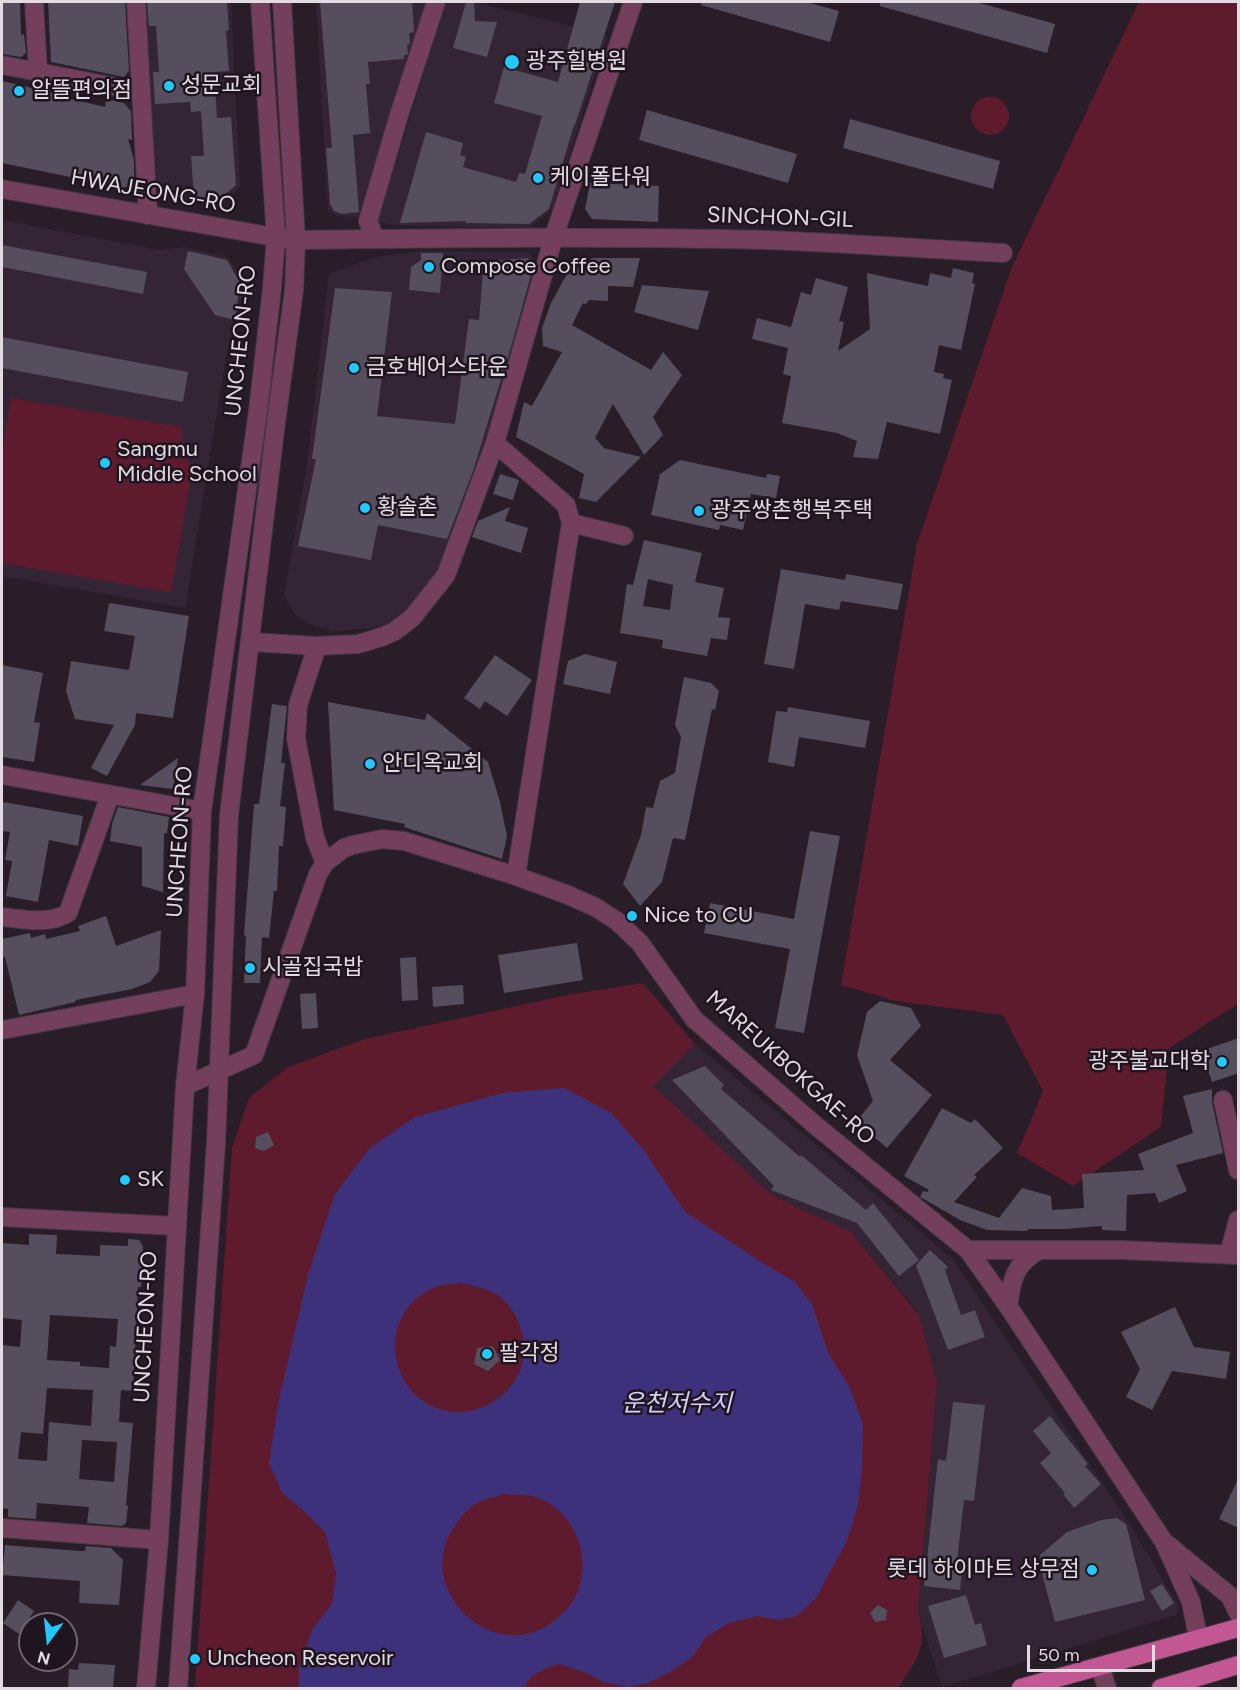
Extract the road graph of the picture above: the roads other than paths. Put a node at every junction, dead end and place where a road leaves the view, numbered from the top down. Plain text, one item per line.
1 (34, 2) edge
2 (136, 2) edge
3 (260, 2) edge
4 (282, 2) edge
5 (436, 2) edge
6 (633, 2) edge
7 (2, 65) edge
8 (38, 72) junction
9 (141, 92) junction
10 (2, 189) edge
11 (148, 215) junction
12 (554, 237) junction
13 (276, 238) junction
14 (375, 239) junction
15 (296, 240) junction
16 (1003, 253) dead end
17 (495, 443) junction
18 (571, 523) junction
19 (624, 536) dead end
20 (251, 642) junction
21 (317, 646) junction
22 (2, 775) edge
23 (110, 795) junction
24 (202, 811) junction
25 (326, 863) junction
26 (516, 876) junction
27 (2, 917) edge
28 (195, 994) junction
29 (2, 1030) edge
30 (218, 1071) junction
31 (185, 1086) junction
32 (1222, 1100) dead end
33 (1239, 1170) edge
34 (2, 1216) edge
35 (1239, 1220) edge
36 (176, 1226) junction
37 (968, 1250) junction
38 (1039, 1250) junction
39 (1234, 1254) edge
40 (1008, 1306) junction
41 (2, 1528) edge
42 (159, 1540) junction
43 (1164, 1542) junction
44 (1239, 1613) edge
45 (1239, 1628) edge
46 (1198, 1637) junction
47 (1239, 1665) edge
48 (1100, 1666) junction
49 (146, 1689) edge
50 (178, 1689) edge
51 (1021, 1689) edge
52 (1107, 1689) edge
53 (1161, 1689) edge

1 - 8 street
2 - 9 street
3 - 13 street, UNCHEON-RO
4 - 15 street, UNCHEON-RO
5 - 14 street
6 - 12 street
7 - 8 street
8 - 9 street
9 - 11 street
10 - 11 street, HWAJEONG-RO
11 - 13 street, HWAJEONG-RO
12 - 14 street, SINCHON-GIL
12 - 16 street, SINCHON-GIL
12 - 17 street
13 - 15 street, HWAJEONG-RO
13 - 24 street, UNCHEON-RO
14 - 15 street, HWAJEONG-RO
15 - 20 street, UNCHEON-RO
17 - 18 street
17 - 21 street
18 - 19 street
18 - 26 street
20 - 21 street
20 - 30 street, UNCHEON-RO
21 - 25 street
22 - 23 street
23 - 24 street
23 - 27 street
24 - 28 street, UNCHEON-RO
25 - 26 street, MAREUKBOKGAE-RO
25 - 30 street, MAREUKBOKGAE-RO
26 - 37 street, MAREUKBOKGAE-RO
28 - 29 street
28 - 31 street, UNCHEON-RO
30 - 31 street, MAREUKBOKGAE-RO
30 - 50 street, UNCHEON-RO
31 - 36 street, UNCHEON-RO
32 - 33 street
34 - 36 street
35 - 39 street
36 - 42 street, UNCHEON-RO
37 - 38 street
37 - 40 street, MAREUKBOKGAE-RO
38 - 39 street
38 - 40 street
40 - 43 street, MAREUKBOKGAE-RO
41 - 42 street
42 - 49 street, UNCHEON-RO
43 - 44 street, MAREUKBOKGAE-RO
43 - 46 street, MAREUKBOKGAE-RO
45 - 46 main road
46 - 48 main road
47 - 53 main road
48 - 51 main road
48 - 52 street

